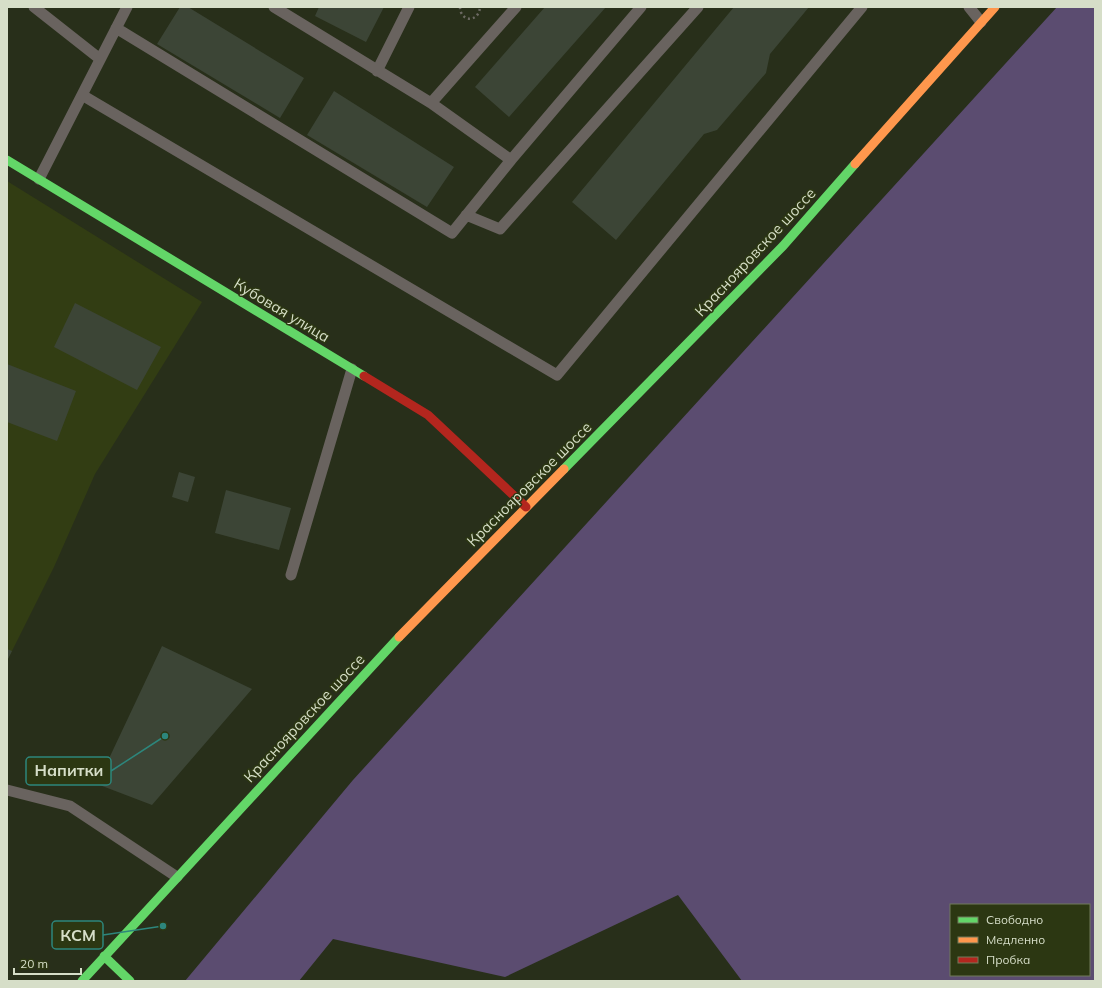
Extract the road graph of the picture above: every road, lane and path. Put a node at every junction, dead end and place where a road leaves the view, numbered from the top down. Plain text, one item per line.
1 (34, 7) edge
2 (127, 7) edge
3 (409, 7) edge
4 (460, 7) edge
5 (480, 7) edge
6 (516, 7) edge
7 (641, 7) edge
8 (698, 7) edge
9 (862, 7) edge
10 (969, 7) edge
11 (995, 7) edge
12 (280, 9) edge
13 (981, 22) junction
14 (116, 28) junction
15 (100, 59) junction
16 (377, 71) junction
17 (82, 95) junction
18 (431, 103) junction
19 (7, 160) edge
20 (511, 160) junction
21 (39, 179) junction
22 (466, 215) junction
23 (352, 369) junction
24 (526, 507) junction
25 (290, 575) dead end
26 (7, 790) edge
27 (177, 877) junction
28 (104, 956) junction
29 (82, 981) edge
30 (130, 981) edge

1 - 15 lane
2 - 14 lane
3 - 16 lane
4 - 5 path
6 - 18 lane
7 - 20 lane
8 - 22 lane
9 - 17 lane
10 - 13 lane
11 - 13 street, Краснояровское шоссе
12 - 16 lane
13 - 24 street, Краснояровское шоссе
14 - 15 lane
14 - 22 lane
15 - 17 lane
16 - 18 lane
17 - 21 lane
18 - 20 lane
19 - 21 street, Кубовая улица
20 - 22 lane
21 - 23 street, Кубовая улица
23 - 24 street, Кубовая улица
23 - 25 lane
24 - 27 street, Краснояровское шоссе
26 - 27 lane
27 - 28 street, Краснояровское шоссе
28 - 29 street, Краснояровское шоссе
28 - 30 street

